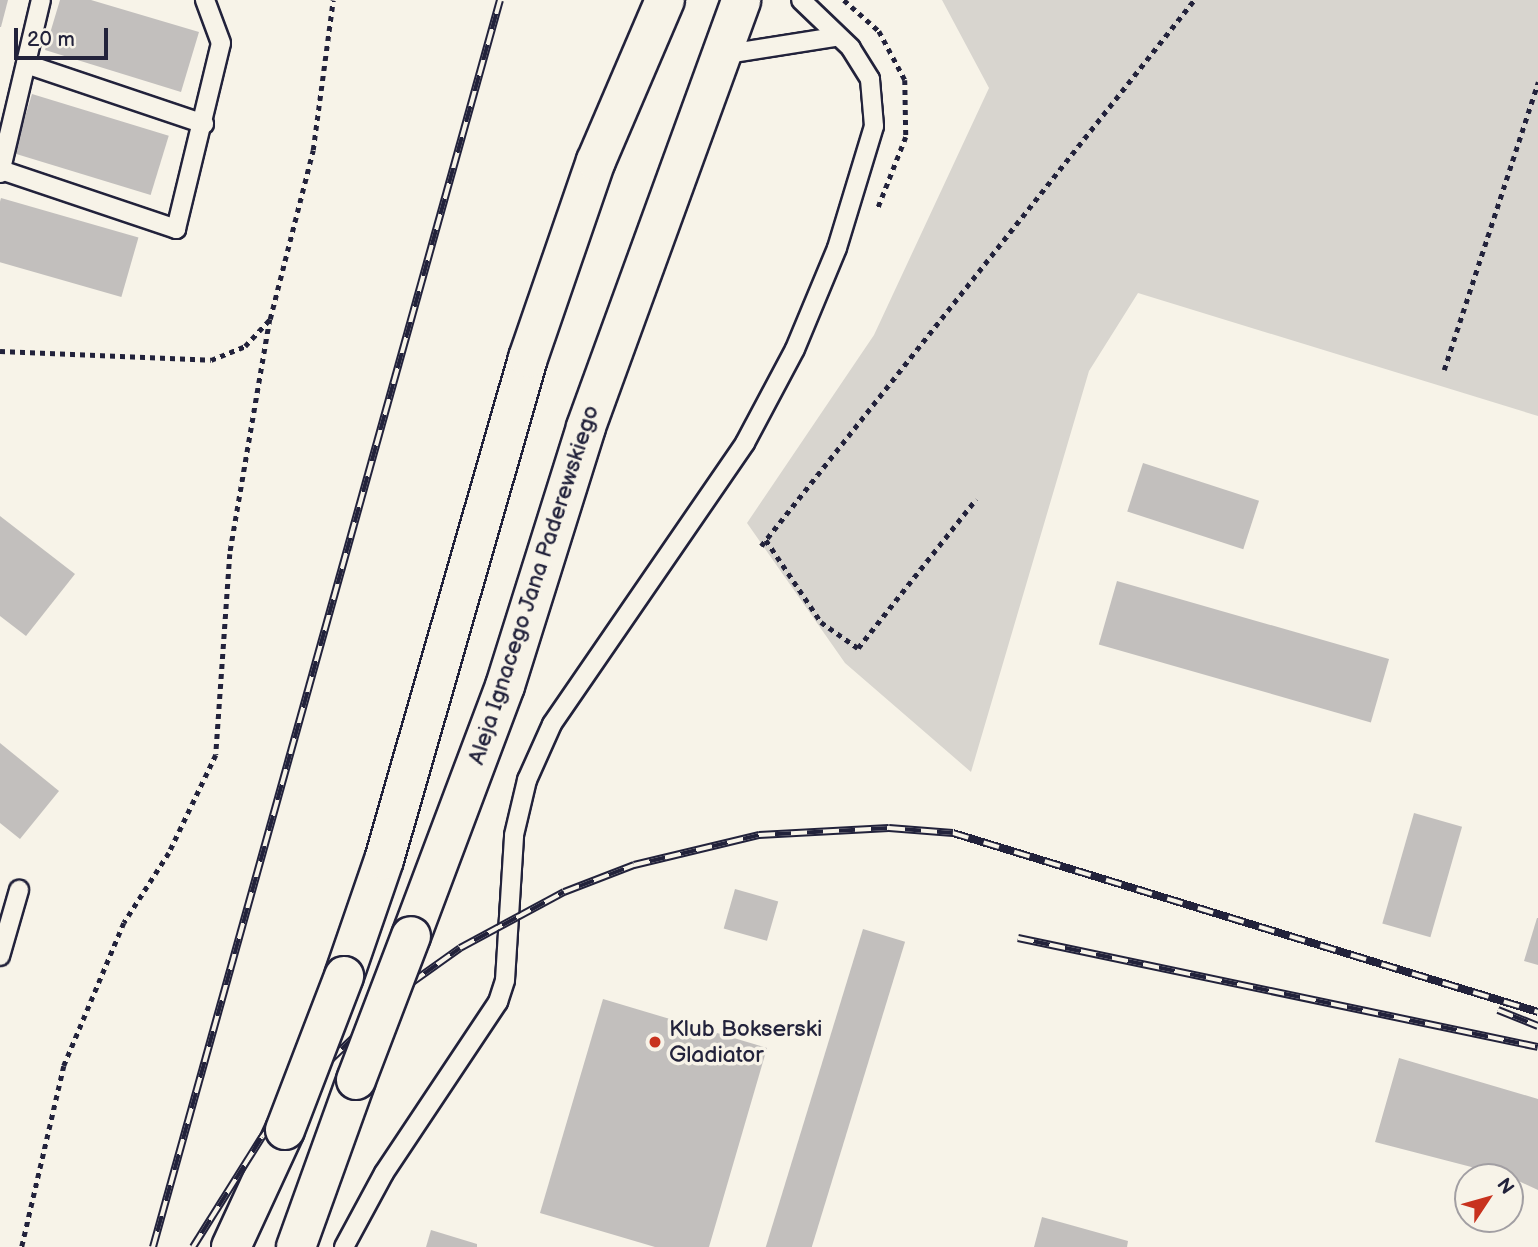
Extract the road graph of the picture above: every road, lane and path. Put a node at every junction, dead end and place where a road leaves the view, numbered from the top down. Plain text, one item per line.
1 (41, 0) edge
2 (205, 0) edge
3 (333, 0) edge
4 (665, 0) edge
5 (741, 0) edge
6 (801, 0) edge
7 (1194, 0) edge
8 (835, 37) junction
9 (721, 55) junction
10 (26, 64) junction
11 (1538, 82) edge
12 (204, 124) junction
13 (1, 172) edge
14 (270, 319) junction
15 (0, 351) edge
16 (1444, 370) dead end
17 (976, 499) dead end
18 (766, 540) junction
19 (761, 546) dead end
20 (19, 890) dead end
21 (0, 956) edge
22 (285, 1130) junction
23 (22, 1247) edge
24 (231, 1247) edge
25 (253, 1247) edge
26 (296, 1247) edge
27 (344, 1247) edge

1 - 10 lane
2 - 12 lane
3 - 14 path
4 - 22 main road, bridge
5 - 9 main road, Aleja Ignacego Jana Paderewskiego
6 - 8 lane
7 - 18 path
8 - 9 lane
8 - 27 lane
9 - 26 main road, Aleja Ignacego Jana Paderewskiego, bridge
10 - 12 lane
10 - 13 lane
11 - 16 path
12 - 13 lane
14 - 15 path
14 - 23 path
17 - 18 path
18 - 19 path
20 - 21 lane
22 - 24 main road
22 - 25 main road

